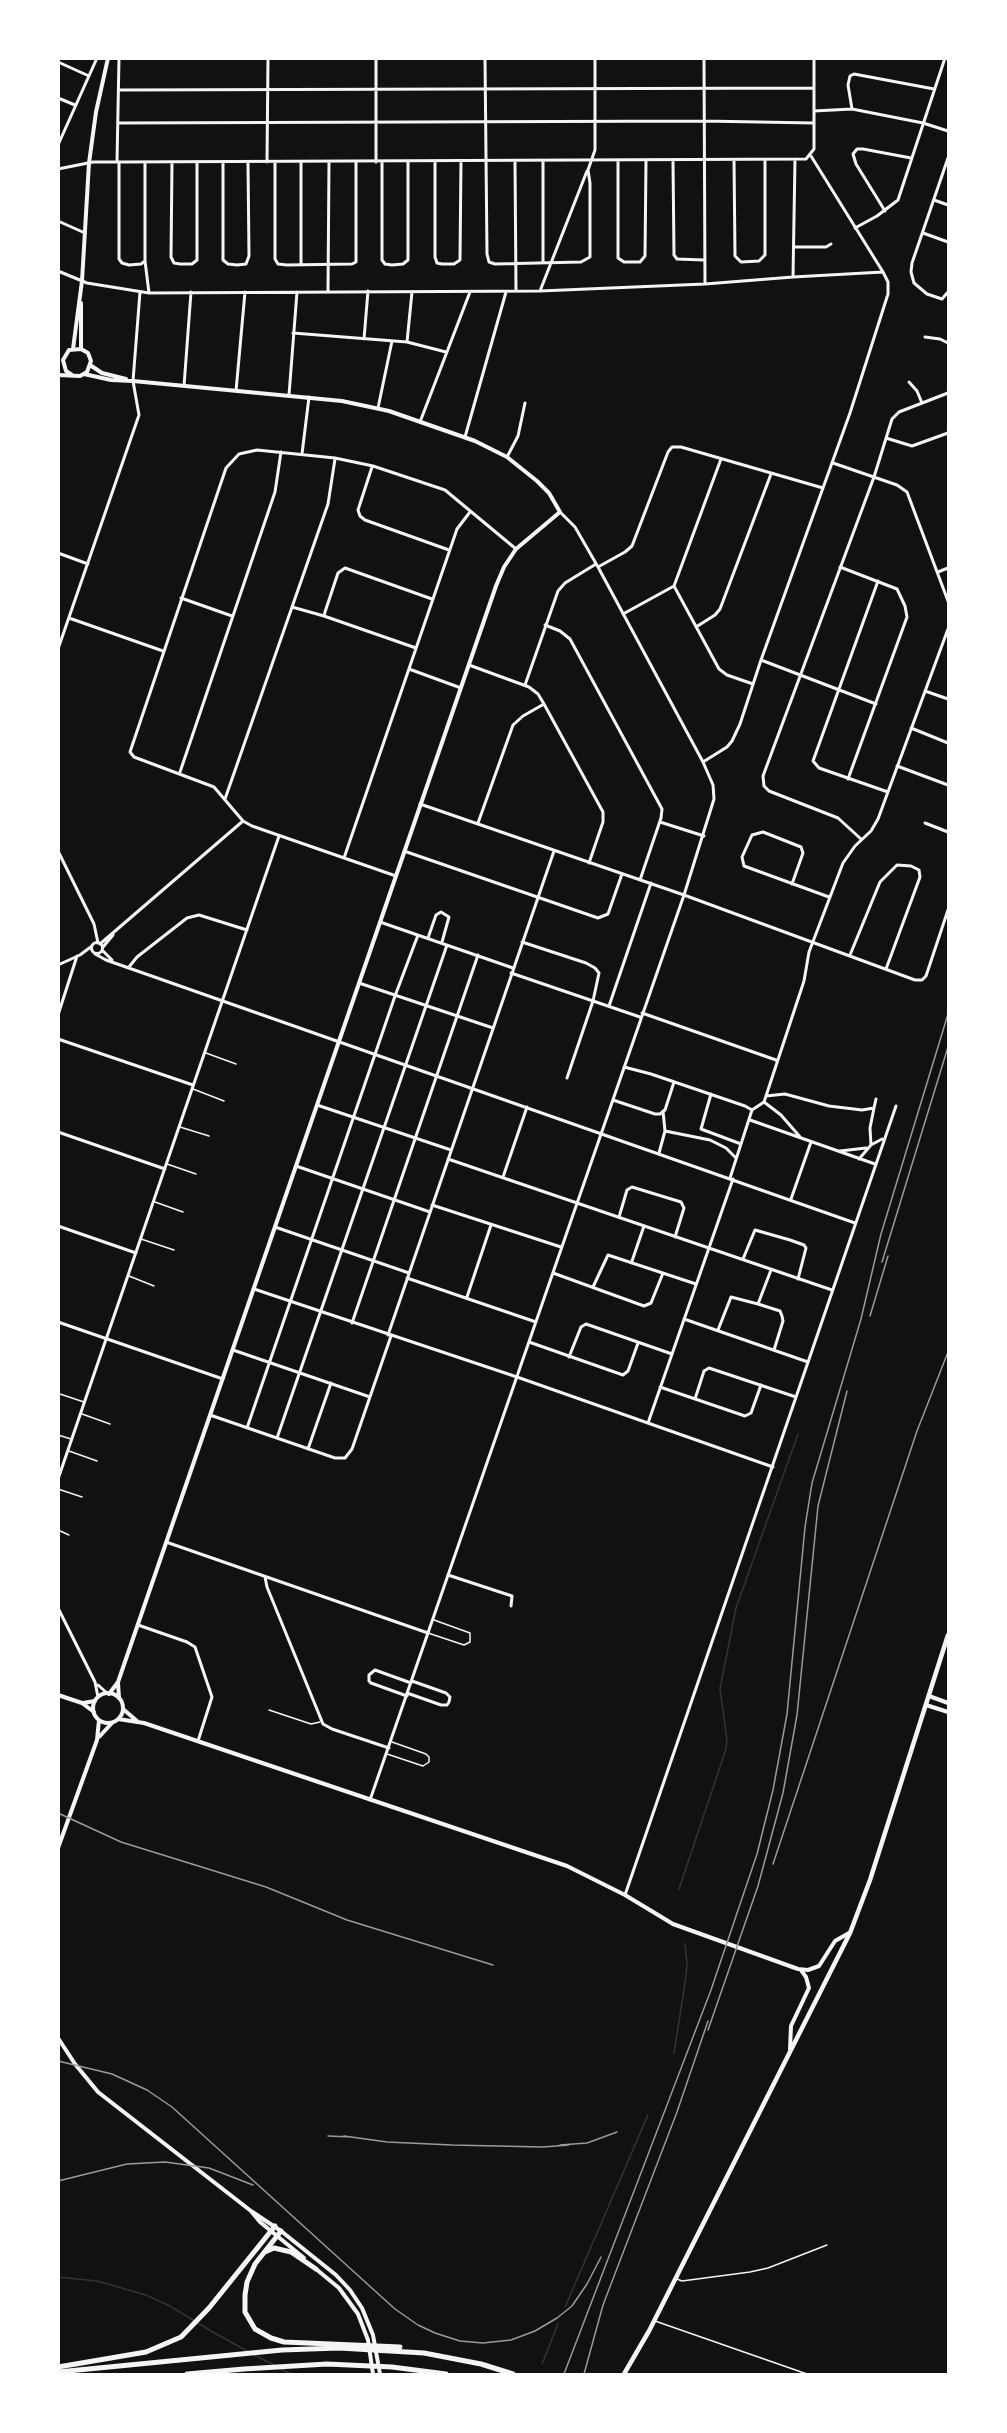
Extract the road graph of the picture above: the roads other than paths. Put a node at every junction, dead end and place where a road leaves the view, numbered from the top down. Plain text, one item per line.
1 (97, 58) edge
2 (108, 58) edge
3 (119, 58) edge
4 (267, 58) edge
5 (376, 58) edge
6 (485, 58) edge
7 (595, 58) edge
8 (704, 58) edge
9 (814, 58) edge
10 (945, 58) edge
11 (58, 62) edge
12 (89, 76) junction
13 (595, 88) junction
14 (704, 88) junction
15 (814, 88) junction
16 (485, 89) junction
17 (934, 89) junction
18 (119, 90) junction
19 (267, 90) junction
20 (376, 90) junction
21 (58, 98) edge
22 (75, 105) junction
23 (852, 110) junction
24 (814, 111) junction
25 (703, 121) junction
26 (119, 123) junction
27 (267, 123) junction
28 (376, 123) junction
29 (486, 123) junction
30 (595, 123) junction
31 (814, 123) junction
32 (923, 123) junction
33 (948, 130) edge
34 (60, 136) edge
35 (58, 145) edge
36 (811, 156) junction
37 (911, 158) junction
38 (948, 158) edge
39 (765, 159) junction
40 (795, 159) junction
41 (704, 160) junction
42 (734, 160) junction
43 (461, 161) junction
44 (487, 161) junction
45 (515, 161) junction
46 (543, 161) junction
47 (592, 161) junction
48 (618, 161) junction
49 (646, 161) junction
50 (673, 161) junction
51 (118, 162) junction
52 (172, 162) junction
53 (267, 162) junction
54 (275, 162) junction
55 (301, 162) junction
56 (329, 162) junction
57 (357, 162) junction
58 (376, 162) junction
59 (382, 162) junction
60 (408, 162) junction
61 (435, 162) junction
62 (89, 163) junction
63 (145, 163) junction
64 (197, 163) junction
65 (223, 163) junction
66 (248, 163) junction
67 (58, 168) edge
68 (947, 168) edge
69 (588, 170) junction
70 (934, 200) junction
71 (948, 205) edge
72 (885, 211) junction
73 (58, 220) edge
74 (855, 228) junction
75 (85, 233) junction
76 (922, 233) junction
77 (948, 242) edge
78 (831, 244) dead end
79 (794, 247) junction
80 (704, 260) junction
81 (145, 261) junction
82 (515, 263) junction
83 (543, 263) junction
84 (550, 263) junction
85 (301, 264) junction
86 (329, 264) junction
87 (58, 271) edge
88 (883, 272) junction
89 (793, 276) junction
90 (82, 281) junction
91 (705, 284) junction
92 (328, 291) junction
93 (368, 291) junction
94 (540, 291) junction
95 (140, 292) junction
96 (191, 292) junction
97 (245, 292) junction
98 (297, 292) junction
99 (412, 292) junction
100 (470, 292) junction
101 (506, 292) junction
102 (516, 292) junction
103 (948, 292) edge
104 (80, 293) junction
105 (149, 293) junction
106 (293, 333) junction
107 (925, 337) dead end
108 (364, 339) junction
109 (392, 341) junction
110 (407, 342) junction
111 (948, 343) edge
112 (73, 348) junction
113 (81, 349) junction
114 (446, 351) junction
115 (63, 360) junction
116 (58, 364) edge
117 (90, 365) junction
118 (84, 374) junction
119 (58, 375) edge
120 (72, 375) junction
121 (133, 381) junction
122 (909, 382) dead end
123 (184, 386) junction
124 (236, 391) junction
125 (948, 393) edge
126 (288, 395) junction
127 (309, 398) junction
128 (525, 403) dead end
129 (922, 403) junction
130 (378, 408) junction
131 (420, 422) junction
132 (948, 433) edge
133 (465, 437) junction
134 (886, 438) junction
135 (281, 452) junction
136 (302, 454) junction
137 (507, 457) junction
138 (335, 458) junction
139 (721, 459) junction
140 (833, 462) junction
141 (373, 466) junction
142 (771, 474) junction
143 (874, 477) junction
144 (823, 489) junction
145 (471, 511) junction
146 (560, 512) junction
147 (516, 549) junction
148 (449, 550) junction
149 (58, 554) edge
150 (88, 564) junction
151 (597, 565) junction
152 (840, 567) junction
153 (948, 568) edge
154 (938, 572) junction
155 (878, 581) junction
156 (674, 586) junction
157 (181, 598) junction
158 (432, 599) junction
159 (948, 601) edge
160 (292, 607) junction
161 (623, 614) junction
162 (232, 616) junction
163 (324, 616) junction
164 (69, 618) junction
165 (545, 625) junction
166 (696, 627) junction
167 (948, 629) edge
168 (416, 648) junction
169 (58, 649) edge
170 (163, 651) junction
171 (761, 660) junction
172 (469, 665) junction
173 (409, 669) junction
174 (801, 675) junction
175 (753, 684) junction
176 (525, 685) junction
177 (461, 688) junction
178 (838, 689) junction
179 (925, 691) junction
180 (948, 699) edge
181 (544, 704) junction
182 (876, 704) junction
183 (911, 728) junction
184 (948, 743) edge
185 (703, 762) junction
186 (897, 766) junction
187 (180, 772) junction
188 (848, 779) junction
189 (948, 785) edge
190 (888, 792) junction
191 (225, 799) junction
192 (420, 804) junction
193 (243, 821) junction
194 (660, 822) junction
195 (925, 823) dead end
196 (477, 824) junction
197 (948, 832) edge
198 (279, 836) junction
199 (704, 836) junction
200 (861, 839) junction
201 (58, 851) edge
202 (404, 851) junction
203 (554, 851) junction
204 (344, 858) junction
205 (589, 863) junction
206 (622, 874) junction
207 (396, 876) junction
208 (640, 880) junction
209 (651, 883) junction
210 (792, 884) junction
211 (684, 895) junction
212 (538, 897) junction
213 (829, 897) junction
214 (948, 910) edge
215 (380, 922) junction
216 (248, 930) junction
217 (418, 935) junction
218 (428, 938) junction
219 (522, 942) junction
220 (813, 942) junction
221 (441, 943) junction
222 (447, 945) junction
223 (92, 946) junction
224 (101, 946) junction
225 (95, 954) junction
226 (850, 955) junction
227 (79, 956) junction
228 (478, 956) junction
229 (116, 963) junction
230 (58, 965) edge
231 (129, 967) junction
232 (513, 968) junction
233 (886, 969) junction
234 (511, 973) junction
235 (359, 983) junction
236 (395, 996) junction
237 (224, 1000) junction
238 (593, 1001) junction
239 (426, 1006) junction
240 (609, 1006) junction
241 (58, 1015) edge
242 (641, 1015) junction
243 (457, 1016) junction
244 (493, 1028) junction
245 (58, 1039) edge
246 (339, 1040) junction
247 (205, 1052) junction
248 (375, 1053) junction
249 (776, 1060) junction
250 (236, 1064) dead end
251 (406, 1064) junction
252 (624, 1067) junction
253 (437, 1075) junction
254 (567, 1078) dead end
255 (674, 1082) junction
256 (193, 1087) junction
257 (472, 1088) junction
258 (711, 1094) junction
259 (766, 1096) junction
260 (876, 1099) dead end
261 (613, 1100) junction
262 (224, 1101) dead end
263 (764, 1102) junction
264 (317, 1105) junction
265 (896, 1106) dead end
266 (527, 1107) junction
267 (874, 1108) junction
268 (752, 1110) junction
269 (663, 1112) junction
270 (353, 1118) junction
271 (750, 1120) junction
272 (179, 1126) junction
273 (384, 1128) junction
274 (665, 1131) junction
275 (58, 1132) edge
276 (600, 1133) junction
277 (209, 1136) dead end
278 (414, 1138) junction
279 (801, 1139) junction
280 (884, 1139) junction
281 (734, 1142) junction
282 (811, 1142) junction
283 (741, 1144) junction
284 (869, 1146) junction
285 (726, 1148) junction
286 (451, 1150) junction
287 (839, 1152) junction
288 (659, 1154) junction
289 (736, 1158) junction
290 (448, 1159) junction
291 (860, 1159) junction
292 (166, 1164) junction
293 (874, 1164) junction
294 (296, 1166) junction
295 (165, 1169) junction
296 (196, 1174) dead end
297 (503, 1177) junction
298 (333, 1178) junction
299 (731, 1179) junction
300 (363, 1189) junction
301 (791, 1199) junction
302 (395, 1200) junction
303 (154, 1201) junction
304 (577, 1202) junction
305 (432, 1205) junction
306 (183, 1212) dead end
307 (430, 1212) junction
308 (619, 1217) junction
309 (855, 1223) junction
310 (490, 1225) junction
311 (58, 1226) edge
312 (644, 1226) junction
313 (275, 1227) junction
314 (675, 1237) junction
315 (141, 1239) junction
316 (311, 1239) junction
317 (561, 1247) junction
318 (708, 1249) junction
319 (174, 1250) dead end
320 (342, 1250) junction
321 (136, 1253) junction
322 (743, 1259) junction
323 (373, 1261) junction
324 (632, 1261) junction
325 (771, 1270) junction
326 (553, 1273) junction
327 (663, 1273) junction
328 (408, 1275) junction
329 (128, 1276) junction
330 (798, 1279) junction
331 (696, 1284) junction
332 (154, 1286) dead end
333 (593, 1287) junction
334 (254, 1289) junction
335 (832, 1290) junction
336 (467, 1297) junction
337 (291, 1301) junction
338 (758, 1304) junction
339 (321, 1312) junction
340 (684, 1319) junction
341 (58, 1322) edge
342 (536, 1322) junction
343 (352, 1323) junction
344 (718, 1330) junction
345 (390, 1335) junction
346 (107, 1339) junction
347 (529, 1342) junction
348 (638, 1343) junction
349 (233, 1350) junction
350 (774, 1350) junction
351 (672, 1354) junction
352 (569, 1357) junction
353 (270, 1362) junction
354 (808, 1362) junction
355 (299, 1372) junction
356 (517, 1377) junction
357 (223, 1379) junction
358 (331, 1383) junction
359 (761, 1385) junction
360 (660, 1387) junction
361 (60, 1394) dead end
362 (370, 1397) junction
363 (796, 1397) junction
364 (694, 1399) junction
365 (85, 1402) junction
366 (81, 1414) junction
367 (210, 1415) junction
368 (648, 1423) junction
369 (110, 1424) dead end
370 (247, 1428) junction
371 (58, 1435) edge
372 (277, 1438) junction
373 (72, 1439) junction
374 (308, 1449) junction
375 (68, 1451) junction
376 (97, 1461) dead end
377 (773, 1467) junction
378 (59, 1478) edge
379 (58, 1489) edge
380 (82, 1497) dead end
381 (58, 1530) edge
382 (69, 1535) dead end
383 (166, 1542) junction
384 (448, 1575) junction
385 (265, 1577) junction
386 (511, 1606) dead end
387 (58, 1608) edge
388 (433, 1620) junction
389 (138, 1625) junction
390 (428, 1633) junction
391 (948, 1635) edge
392 (118, 1682) junction
393 (411, 1682) junction
394 (96, 1684) junction
395 (109, 1694) junction
396 (58, 1695) edge
397 (407, 1695) junction
398 (929, 1696) junction
399 (119, 1698) junction
400 (97, 1699) junction
401 (82, 1703) junction
402 (948, 1703) edge
403 (926, 1705) junction
404 (123, 1709) junction
405 (269, 1710) dead end
406 (94, 1712) junction
407 (948, 1712) edge
408 (99, 1720) junction
409 (116, 1721) junction
410 (137, 1721) junction
411 (321, 1721) junction
412 (97, 1740) junction
413 (198, 1741) junction
414 (391, 1742) junction
415 (389, 1748) junction
416 (387, 1754) junction
417 (370, 1800) junction
418 (58, 1848) edge
419 (625, 1895) junction
420 (850, 1933) junction
421 (798, 1969) junction
422 (58, 2038) edge
423 (790, 2052) junction
424 (273, 2228) junction
425 (279, 2233) junction
426 (827, 2246) dead end
427 (262, 2254) junction
428 (316, 2269) junction
429 (676, 2278) junction
430 (654, 2321) junction
431 (481, 2364) junction
432 (58, 2369) edge
433 (187, 2374) edge
434 (373, 2374) edge
435 (380, 2374) edge
436 (446, 2374) edge
437 (513, 2374) edge
438 (624, 2374) edge
439 (807, 2374) edge

1 - 12 street
2 - 62 street
3 - 18 street
4 - 19 street
5 - 20 street
6 - 16 street
7 - 13 street
8 - 14 street
9 - 15 street
10 - 17 street
11 - 12 street
12 - 22 street
13 - 14 street
13 - 16 street
13 - 30 street
14 - 15 street
14 - 25 street
15 - 24 street
16 - 20 street
16 - 29 street
17 - 23 street
17 - 32 street
18 - 19 street
18 - 26 street
19 - 20 street
19 - 27 street
20 - 28 street
21 - 22 street
22 - 34 street
23 - 24 street
23 - 32 street
24 - 31 street
25 - 30 street
25 - 31 street
25 - 41 street
26 - 27 street
26 - 51 street
27 - 28 street
27 - 53 street
28 - 29 street
28 - 58 street
29 - 30 street
29 - 44 street
30 - 47 street
31 - 36 street
32 - 33 street
32 - 37 street
34 - 35 street
36 - 40 street
36 - 74 street
37 - 72 street
37 - 72 street
38 - 68 street
39 - 40 street
39 - 42 street
39 - 42 street
40 - 79 street
41 - 42 street
41 - 50 street
41 - 80 street
43 - 44 street
43 - 61 street
43 - 61 street
44 - 45 street
44 - 82 street
45 - 46 street
45 - 82 street
46 - 47 street
46 - 83 street
47 - 48 street
47 - 69 street
48 - 49 street
48 - 49 street
49 - 50 street
50 - 80 street
51 - 62 street
51 - 63 street
51 - 81 street
52 - 63 street
52 - 64 street
52 - 64 street
53 - 54 street
53 - 66 street
54 - 55 street
54 - 85 street
55 - 56 street
55 - 85 street
56 - 57 street
56 - 86 street
57 - 58 street
57 - 86 street
58 - 59 street
59 - 60 street
59 - 60 street
60 - 61 street
62 - 67 street
62 - 75 street
63 - 81 street
64 - 65 street
65 - 66 street
65 - 66 street
68 - 70 street
69 - 84 street
69 - 84 street
70 - 71 street
70 - 76 street
72 - 74 street
73 - 75 street
74 - 88 street
75 - 90 street
76 - 77 street
76 - 103 street
78 - 79 street
79 - 89 street
80 - 91 street
81 - 105 street
82 - 83 street
82 - 102 street
83 - 84 street
84 - 94 street
85 - 86 street
86 - 92 street
87 - 90 street
88 - 89 street
88 - 140 street
89 - 91 street
90 - 95 street
90 - 104 street
91 - 94 street
92 - 93 street
92 - 98 street
93 - 99 street
93 - 108 street
94 - 102 street
95 - 105 street
95 - 121 street
96 - 97 street
96 - 105 street
96 - 123 street
97 - 98 street
97 - 124 street
98 - 106 street
99 - 100 street
99 - 110 street
100 - 101 street
100 - 114 street
101 - 102 street
101 - 133 street
104 - 112 street
104 - 113 street
106 - 108 street
106 - 126 street
107 - 111 street
108 - 109 street
109 - 110 street
109 - 130 street
110 - 114 street
112 - 113 street
112 - 115 street
113 - 117 street
114 - 131 street
115 - 116 street
115 - 120 street
117 - 118 street
117 - 121 street
118 - 120 street
118 - 121 street
119 - 120 street
121 - 123 street
121 - 150 street
122 - 129 street
123 - 124 street
124 - 126 street
125 - 129 street
126 - 127 street
127 - 130 street
127 - 136 street
128 - 137 street
129 - 134 street
130 - 131 street
131 - 133 street
132 - 134 street
133 - 137 street
134 - 143 street
135 - 136 street
135 - 157 street
135 - 162 street
136 - 138 street
137 - 146 street
138 - 141 street
138 - 160 street
139 - 142 street
139 - 151 street
139 - 156 street
140 - 143 street
140 - 144 street
141 - 145 street
141 - 148 street
142 - 144 street
142 - 166 street
143 - 152 street
143 - 154 street
144 - 171 street
145 - 147 street
145 - 148 street
146 - 147 street
146 - 151 street
147 - 172 street
148 - 158 street
149 - 150 street
150 - 164 street
151 - 161 street
151 - 165 street
152 - 155 street
152 - 174 street
153 - 154 street
154 - 159 street
155 - 178 street
155 - 182 street
156 - 161 street
156 - 166 street
157 - 162 street
157 - 170 street
158 - 163 street
158 - 168 street
160 - 163 street
160 - 191 street
161 - 185 street
162 - 187 street
163 - 168 street
164 - 169 street
164 - 170 street
165 - 176 street
165 - 194 street
166 - 175 street
167 - 179 street
168 - 173 street
170 - 187 street
171 - 174 street
171 - 175 street
172 - 176 street
172 - 177 street
173 - 177 street
173 - 204 street
174 - 178 street
174 - 200 street
175 - 185 street
176 - 181 street
177 - 192 street
178 - 182 street
178 - 188 street
179 - 180 street
179 - 183 street
181 - 196 street
181 - 205 street
182 - 188 street
183 - 184 street
183 - 186 street
185 - 199 street
186 - 189 street
186 - 190 street
187 - 191 street
188 - 190 street
190 - 200 street
191 - 193 street
192 - 196 street
192 - 202 street
193 - 198 street
193 - 224 street
194 - 199 street
194 - 208 street
195 - 197 street
196 - 203 street
198 - 204 street
198 - 216 street
199 - 211 street
200 - 213 street
201 - 224 street
202 - 207 street
202 - 212 street
203 - 205 street
203 - 212 street
204 - 207 street
205 - 206 street
206 - 208 street
206 - 212 street
207 - 215 street
208 - 209 street
209 - 211 street
209 - 240 street
210 - 210 street
210 - 213 street
211 - 220 street
211 - 242 street
212 - 219 street
213 - 220 street
214 - 233 street
215 - 217 street
215 - 235 street
216 - 231 street
216 - 237 street
217 - 218 street
217 - 236 street
218 - 221 street
218 - 221 street
219 - 232 street
219 - 238 street
220 - 226 street
220 - 249 street
221 - 222 street
222 - 228 street
222 - 239 street
223 - 224 street
223 - 225 street
223 - 227 street
224 - 225 street
224 - 229 street
225 - 227 street
225 - 229 street
226 - 233 street
226 - 233 street
227 - 230 street
227 - 241 street
228 - 232 street
228 - 243 street
229 - 231 street
231 - 237 street
232 - 234 street
234 - 238 street
234 - 244 street
235 - 236 street
235 - 246 street
236 - 239 street
236 - 248 street
237 - 246 street
237 - 247 street
238 - 240 street
238 - 254 street
239 - 243 street
239 - 251 street
240 - 242 street
242 - 249 street
242 - 252 street
243 - 244 street
243 - 253 street
244 - 257 street
245 - 256 street
246 - 248 street
246 - 264 street
247 - 250 lane
247 - 256 street
248 - 251 street
248 - 270 street
249 - 259 street
251 - 253 street
251 - 273 street
252 - 255 street
252 - 261 street
253 - 257 street
253 - 278 street
255 - 258 street
255 - 269 street
256 - 262 lane
256 - 272 street
257 - 266 street
257 - 286 street
258 - 268 street
258 - 281 street
259 - 263 street
259 - 267 street
260 - 267 street
261 - 269 street
261 - 276 street
263 - 268 street
263 - 279 street
264 - 270 street
264 - 294 street
265 - 280 street
266 - 276 street
266 - 297 street
267 - 284 street
268 - 271 street
269 - 274 street
270 - 273 street
270 - 298 street
271 - 279 street
271 - 283 street
272 - 277 lane
272 - 292 street
273 - 278 street
273 - 300 street
274 - 285 street
274 - 288 street
275 - 295 street
276 - 288 street
276 - 304 street
278 - 286 street
278 - 302 street
279 - 282 street
280 - 284 street
280 - 293 street
281 - 283 street
281 - 285 street
282 - 287 street
282 - 301 street
283 - 289 street
284 - 287 street
284 - 291 street
285 - 289 street
286 - 290 street
287 - 291 street
288 - 299 street
289 - 299 street
290 - 297 street
290 - 305 street
291 - 293 street
292 - 295 street
292 - 296 lane
293 - 309 street
294 - 298 street
294 - 313 street
295 - 303 street
297 - 304 street
298 - 300 street
298 - 316 street
299 - 301 street
299 - 318 street
300 - 302 street
300 - 320 street
301 - 309 street
302 - 307 street
302 - 323 street
303 - 306 lane
303 - 315 street
304 - 308 street
304 - 317 street
305 - 307 street
305 - 310 street
307 - 328 street
308 - 312 street
308 - 314 street
309 - 335 street
310 - 317 street
310 - 336 street
311 - 321 street
312 - 314 street
312 - 324 street
313 - 316 street
313 - 334 street
314 - 318 street
315 - 319 lane
315 - 321 street
316 - 320 street
316 - 337 street
317 - 326 street
318 - 322 street
318 - 331 street
320 - 323 street
320 - 339 street
321 - 329 street
322 - 325 street
322 - 330 street
323 - 328 street
323 - 343 street
324 - 327 street
324 - 333 street
325 - 330 street
325 - 338 street
326 - 333 street
326 - 342 street
327 - 331 street
327 - 333 street
328 - 336 street
328 - 345 street
329 - 332 lane
329 - 346 street
330 - 335 street
331 - 340 street
334 - 337 street
334 - 349 street
335 - 354 street
336 - 342 street
337 - 339 street
337 - 353 street
338 - 344 street
338 - 350 street
339 - 343 street
339 - 355 street
340 - 344 street
340 - 351 street
341 - 346 street
342 - 347 street
343 - 345 street
344 - 350 street
345 - 356 street
345 - 362 street
346 - 357 street
346 - 365 street
347 - 352 street
347 - 356 street
348 - 351 street
348 - 352 street
348 - 352 street
349 - 353 street
349 - 357 street
350 - 354 street
351 - 360 street
353 - 355 street
353 - 370 street
354 - 363 street
355 - 358 street
355 - 372 street
356 - 368 street
356 - 384 street
357 - 367 street
358 - 362 street
358 - 374 street
359 - 363 street
359 - 364 street
359 - 364 street
360 - 364 street
360 - 368 street
361 - 365 lane
362 - 374 street
363 - 377 street
365 - 366 street
366 - 369 lane
366 - 373 street
367 - 370 street
367 - 383 street
368 - 377 street
370 - 372 street
371 - 373 lane
372 - 374 street
373 - 375 street
375 - 376 lane
375 - 378 street
377 - 419 street
379 - 380 lane
381 - 382 lane
383 - 385 street
383 - 389 street
384 - 386 street
384 - 388 street
385 - 390 street
385 - 411 street
387 - 394 street
388 - 390 street
388 - 390 lane
389 - 392 street
389 - 413 street
390 - 393 street
391 - 398 main road
392 - 395 street
392 - 399 street
393 - 397 street
393 - 397 street
393 - 397 street
394 - 395 street
394 - 400 street
395 - 399 street
395 - 400 street
396 - 401 street
397 - 414 street
398 - 402 street
398 - 403 main road
399 - 404 street
400 - 401 street
400 - 406 street
401 - 406 street
403 - 407 street
403 - 420 main road
404 - 409 street
404 - 410 street
405 - 411 lane
406 - 408 street
408 - 409 street
408 - 412 street
409 - 410 street
409 - 412 street
410 - 413 street
411 - 415 street
412 - 418 street
413 - 417 street
414 - 415 street
414 - 416 lane
415 - 416 street
416 - 417 street
417 - 419 street
419 - 421 street
420 - 421 street
420 - 423 main road
421 - 423 street
422 - 424 street
423 - 429 main road
424 - 425 street
424 - 432 highway
425 - 427 highway
425 - 428 street
425 - 435 street
426 - 429 lane
427 - 428 highway
427 - 431 highway
428 - 434 street
429 - 430 main road
430 - 438 main road
430 - 439 lane
431 - 432 highway
431 - 437 highway
433 - 436 highway

